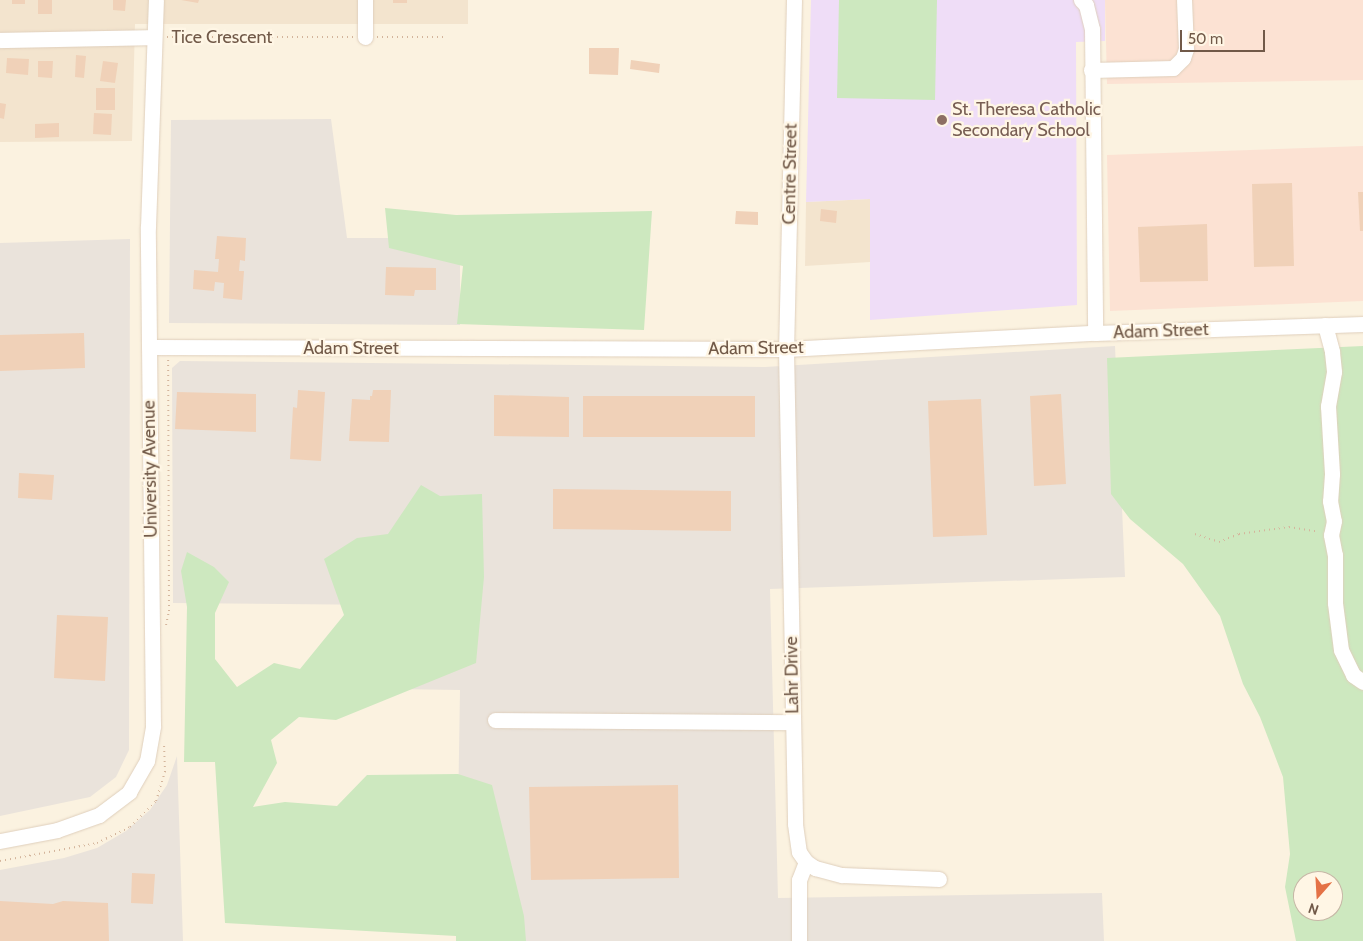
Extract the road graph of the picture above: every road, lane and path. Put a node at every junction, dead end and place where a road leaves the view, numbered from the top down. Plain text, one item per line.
1 (156, 0) edge
2 (365, 0) edge
3 (794, 0) edge
4 (1081, 0) edge
5 (1184, 0) edge
6 (153, 36) junction
7 (365, 37) junction
8 (445, 37) dead end
9 (0, 40) edge
10 (1091, 70) junction
11 (1363, 324) edge
12 (1325, 326) junction
13 (1095, 333) junction
14 (149, 347) junction
15 (786, 349) junction
16 (1196, 534) dead end
17 (1331, 535) junction
18 (1363, 682) edge
19 (495, 720) dead end
20 (793, 722) junction
21 (0, 841) edge
22 (806, 862) junction
23 (939, 879) dead end
24 (799, 941) edge

1 - 6 street, University Avenue
2 - 7 street
3 - 15 street, Centre Street
4 - 10 street
5 - 10 street
6 - 7 path, Tice Crescent
6 - 9 street, Tice Crescent
6 - 14 street, University Avenue
7 - 8 path, Tice Crescent
10 - 13 street
11 - 12 street, Adam Street
12 - 13 street, Adam Street
12 - 17 street
13 - 15 street, Adam Street
14 - 15 street, Adam Street
14 - 21 street, University Avenue
15 - 20 street, Lahr Drive
16 - 17 path
17 - 18 street
19 - 20 street
20 - 22 street, Lahr Drive
22 - 23 street
22 - 24 street

